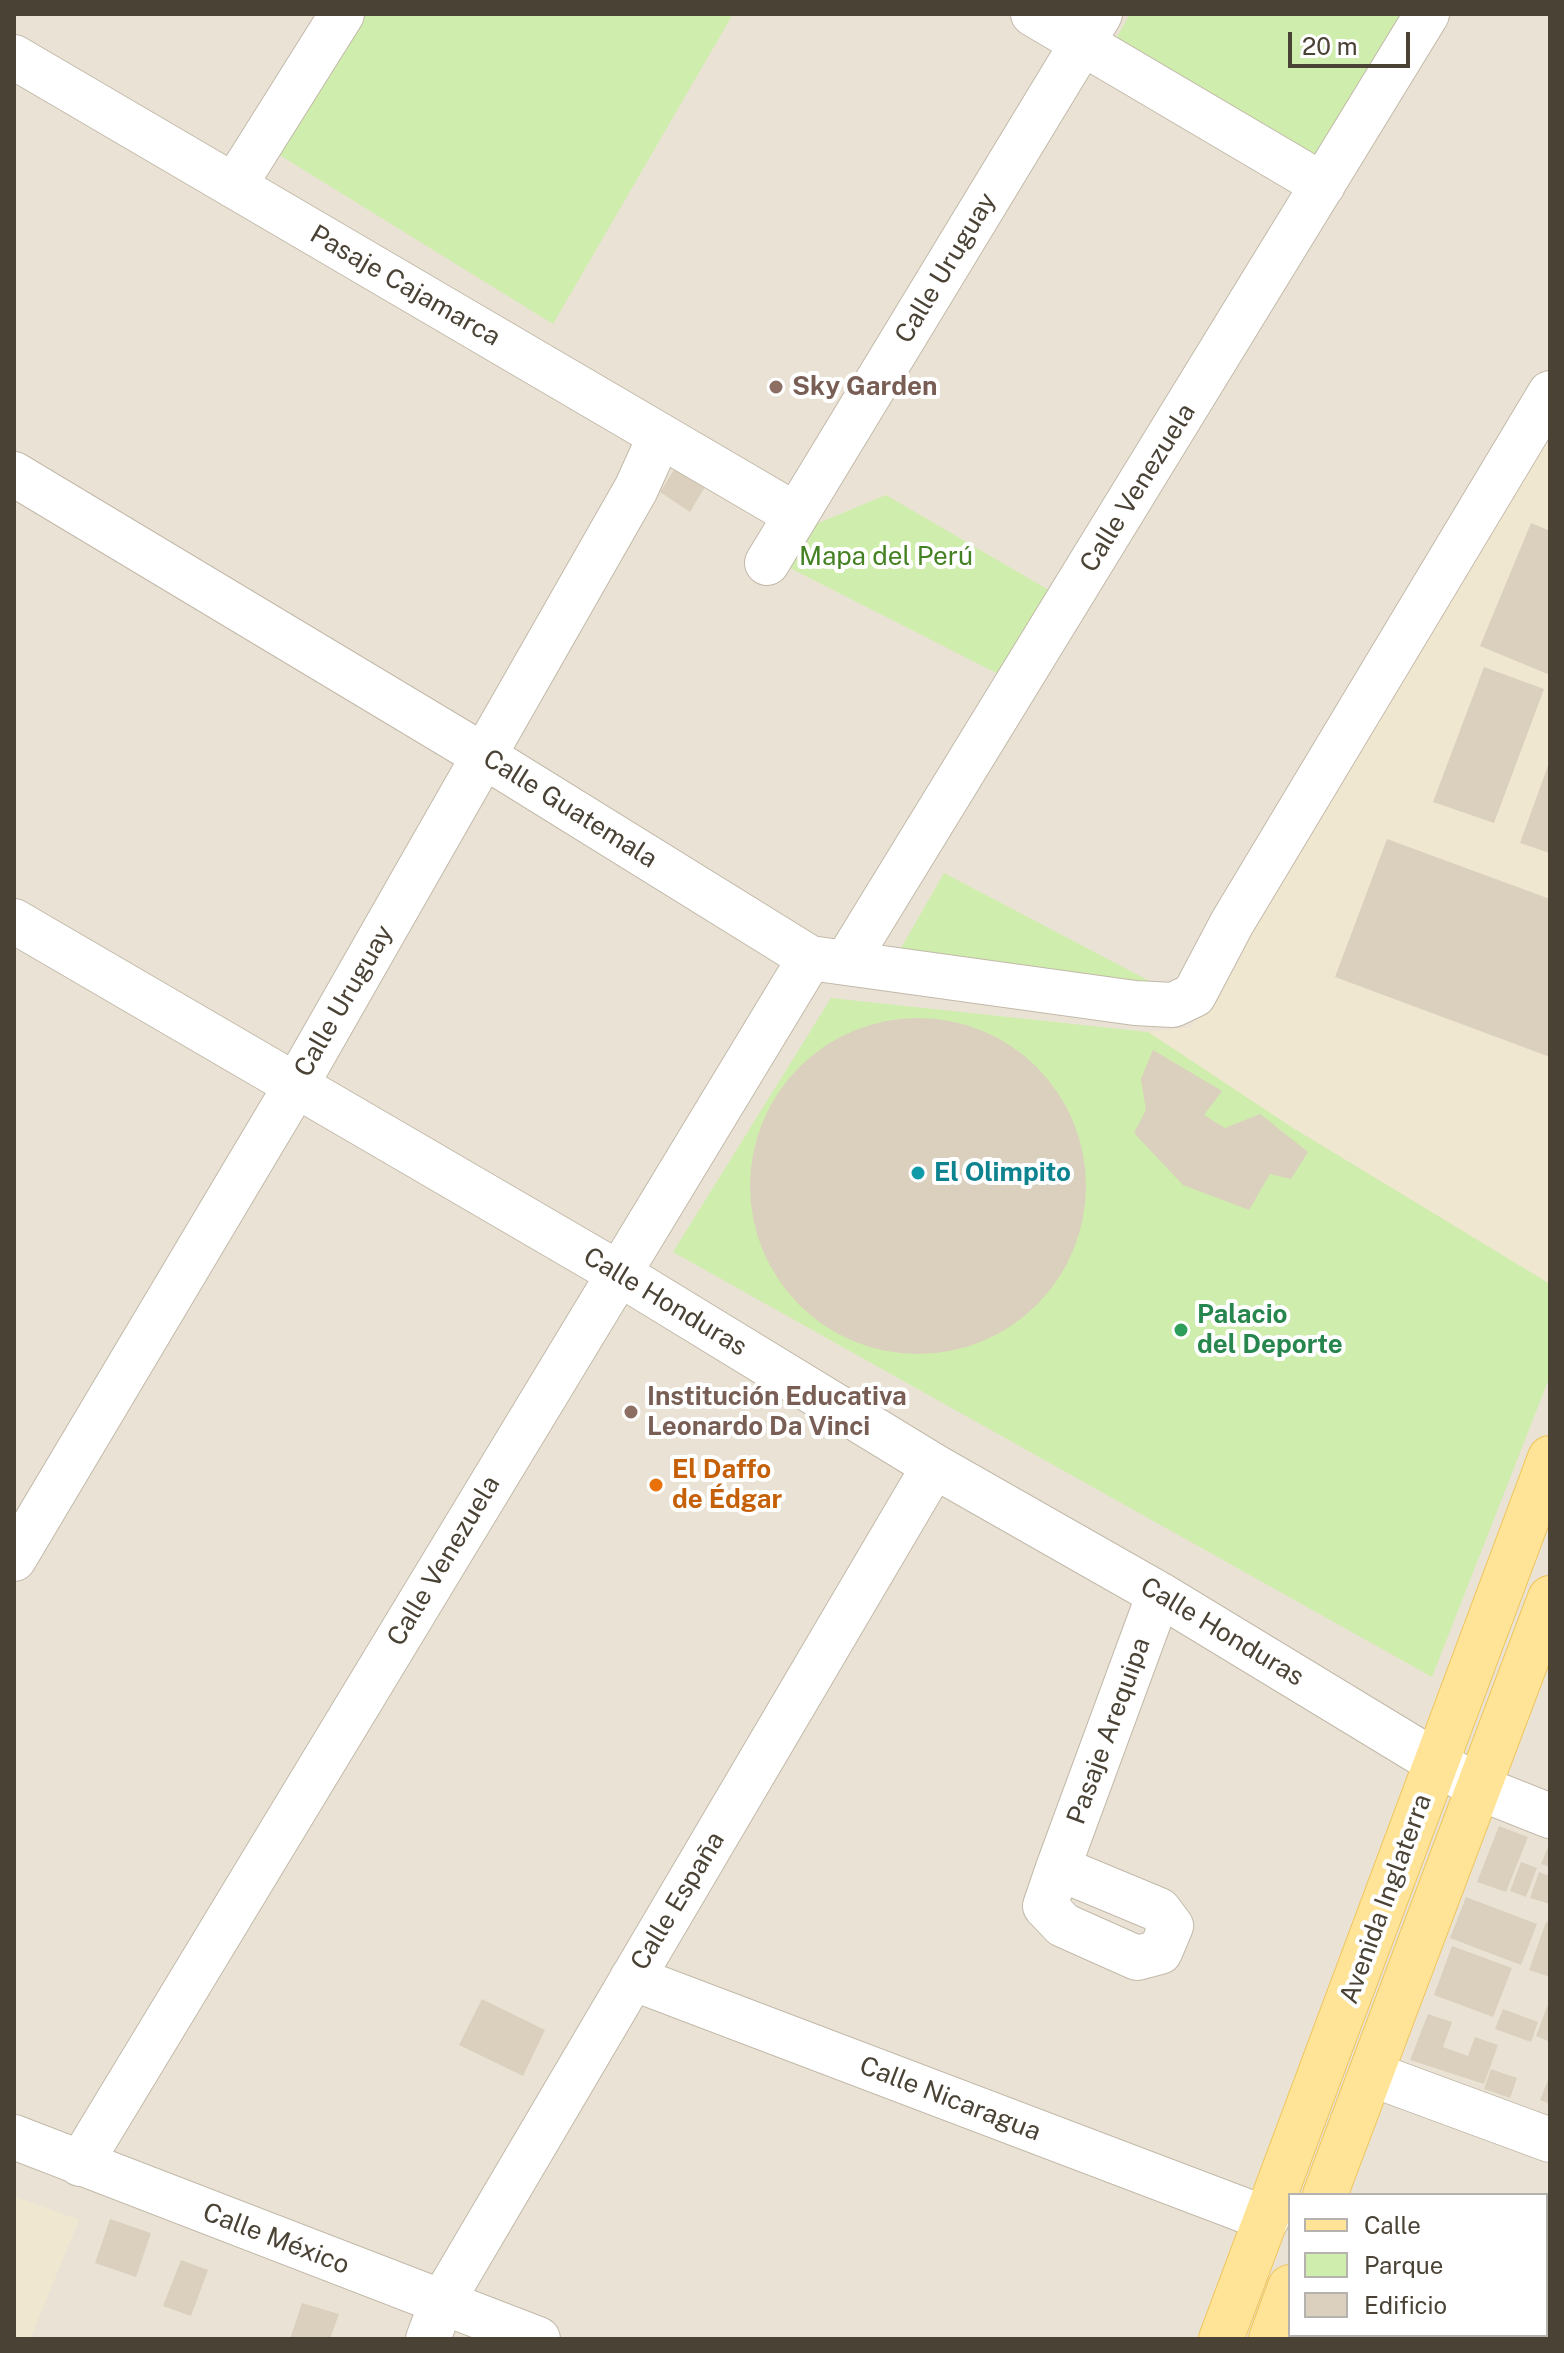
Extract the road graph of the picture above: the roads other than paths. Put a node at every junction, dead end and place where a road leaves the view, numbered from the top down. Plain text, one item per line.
1 (342, 14) edge
2 (1033, 14) edge
3 (1427, 14) edge
4 (1091, 29) edge
5 (14, 57) edge
6 (1323, 185) junction
7 (234, 186) junction
8 (1550, 393) edge
9 (660, 436) junction
10 (14, 474) edge
11 (796, 515) junction
12 (767, 563) dead end
13 (484, 756) junction
14 (14, 921) edge
15 (829, 960) junction
16 (295, 1087) junction
17 (618, 1273) junction
18 (1550, 1458) edge
19 (934, 1466) junction
20 (14, 1559) edge
21 (1159, 1594) junction
22 (1550, 1598) edge
23 (1437, 1762) junction
24 (1477, 1787) junction
25 (1550, 1816) edge
26 (1058, 1868) dead end
27 (632, 1978) junction
28 (1371, 2074) junction
29 (14, 2137) edge
30 (1550, 2140) edge
31 (80, 2164) junction
32 (1326, 2193) edge
33 (1267, 2219) junction
34 (1288, 2292) edge
35 (435, 2321) edge
36 (538, 2339) edge
37 (1221, 2339) edge
38 (1271, 2339) edge

1 - 7 street
2 - 4 street
3 - 6 street, Calle Venezuela
4 - 6 street
4 - 11 street, Calle Uruguay
5 - 7 street, Pasaje Cajamarca
6 - 15 street, Calle Venezuela
7 - 9 street, Pasaje Cajamarca
8 - 15 street, Calle Guatemala
9 - 11 street, Pasaje Cajamarca
9 - 13 street, Calle Uruguay
10 - 13 street, Calle Guatemala
11 - 12 street, Calle Uruguay
13 - 15 street, Calle Guatemala
13 - 16 street, Calle Uruguay
14 - 16 street, Calle Honduras
15 - 17 street, Calle Venezuela
16 - 17 street, Calle Honduras
16 - 20 street, Calle Uruguay
17 - 19 street, Calle Honduras
17 - 31 street, Calle Venezuela
18 - 23 main road, Avenida Inglaterra
19 - 21 street, Calle Honduras
19 - 27 street, Calle España
21 - 23 street, Calle Honduras
21 - 26 street, Pasaje Arequipa
22 - 24 main road, Avenida Inglaterra
23 - 24 street, Calle Honduras
23 - 33 main road, Avenida Inglaterra
24 - 25 street, Calle Honduras
24 - 28 main road, Avenida Inglaterra
27 - 33 street, Calle Nicaragua
27 - 35 street, Calle España
28 - 30 street
28 - 32 main road, Avenida Inglaterra
29 - 31 street, Calle México
31 - 35 street, Calle México
33 - 37 main road, Avenida Inglaterra
34 - 38 main road
35 - 36 street, Calle México

